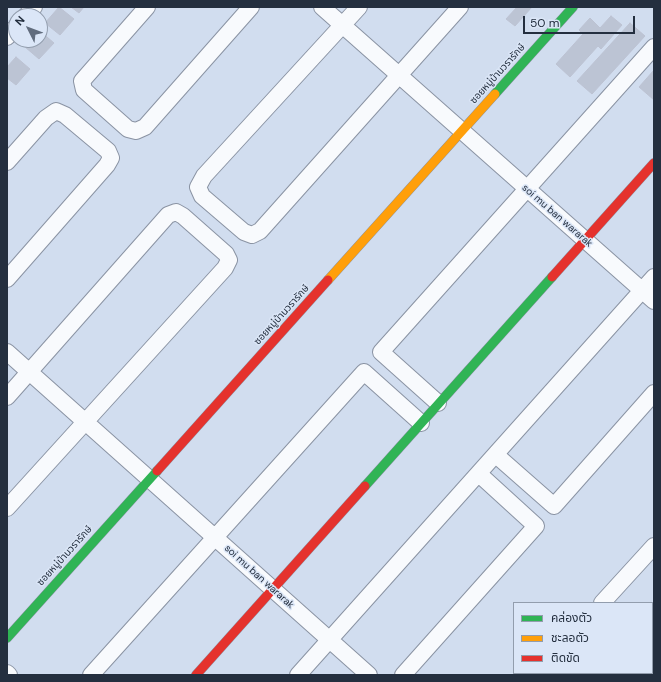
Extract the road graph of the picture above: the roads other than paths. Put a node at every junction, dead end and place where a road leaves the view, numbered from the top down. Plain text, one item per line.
1 (147, 7) edge
2 (251, 7) edge
3 (322, 7) edge
4 (359, 7) edge
5 (460, 7) edge
6 (573, 7) edge
7 (342, 25) junction
8 (654, 48) edge
9 (398, 75) junction
10 (461, 131) junction
11 (7, 162) edge
12 (654, 163) edge
13 (527, 189) junction
14 (584, 239) junction
15 (654, 277) edge
16 (7, 279) edge
17 (648, 296) edge
18 (7, 352) edge
19 (30, 372) junction
20 (654, 393) edge
21 (7, 397) edge
22 (438, 403) junction
23 (86, 422) junction
24 (421, 423) junction
25 (496, 455) junction
26 (479, 474) junction
27 (150, 479) junction
28 (7, 508) edge
29 (215, 538) junction
30 (654, 546) edge
31 (272, 589) junction
32 (603, 602) edge
33 (7, 638) edge
34 (330, 640) junction
35 (7, 673) edge
36 (9, 675) edge
37 (91, 675) edge
38 (196, 675) edge
39 (298, 675) edge
40 (369, 675) edge
41 (403, 675) edge

1 - 2 street
3 - 7 street, soi mu ban wararak
4 - 7 street
5 - 9 street
6 - 10 street, ซอยหมู่บ้านวรารักษ์
7 - 9 street, soi mu ban wararak
7 - 9 street
8 - 13 street
9 - 10 street, soi mu ban wararak
10 - 13 street, soi mu ban wararak
10 - 27 street, ซอยหมู่บ้านวรารักษ์
11 - 16 street
12 - 14 street
13 - 14 street, soi mu ban wararak
13 - 22 street
14 - 17 street, soi mu ban wararak
14 - 22 street
15 - 17 street
17 - 25 street
18 - 19 street, soi mu ban wararak
19 - 21 street
19 - 23 street, soi mu ban wararak
19 - 23 street
20 - 25 street
22 - 24 street
23 - 27 street, soi mu ban wararak
23 - 28 street
24 - 29 street
24 - 31 street
25 - 26 street
26 - 34 street
26 - 41 street
27 - 29 street, soi mu ban wararak
27 - 33 street, ซอยหมู่บ้านวรารักษ์
29 - 31 street, soi mu ban wararak
29 - 37 street
30 - 32 street
31 - 34 street, soi mu ban wararak
31 - 38 street
34 - 39 street
34 - 40 street, soi mu ban wararak
35 - 36 street

